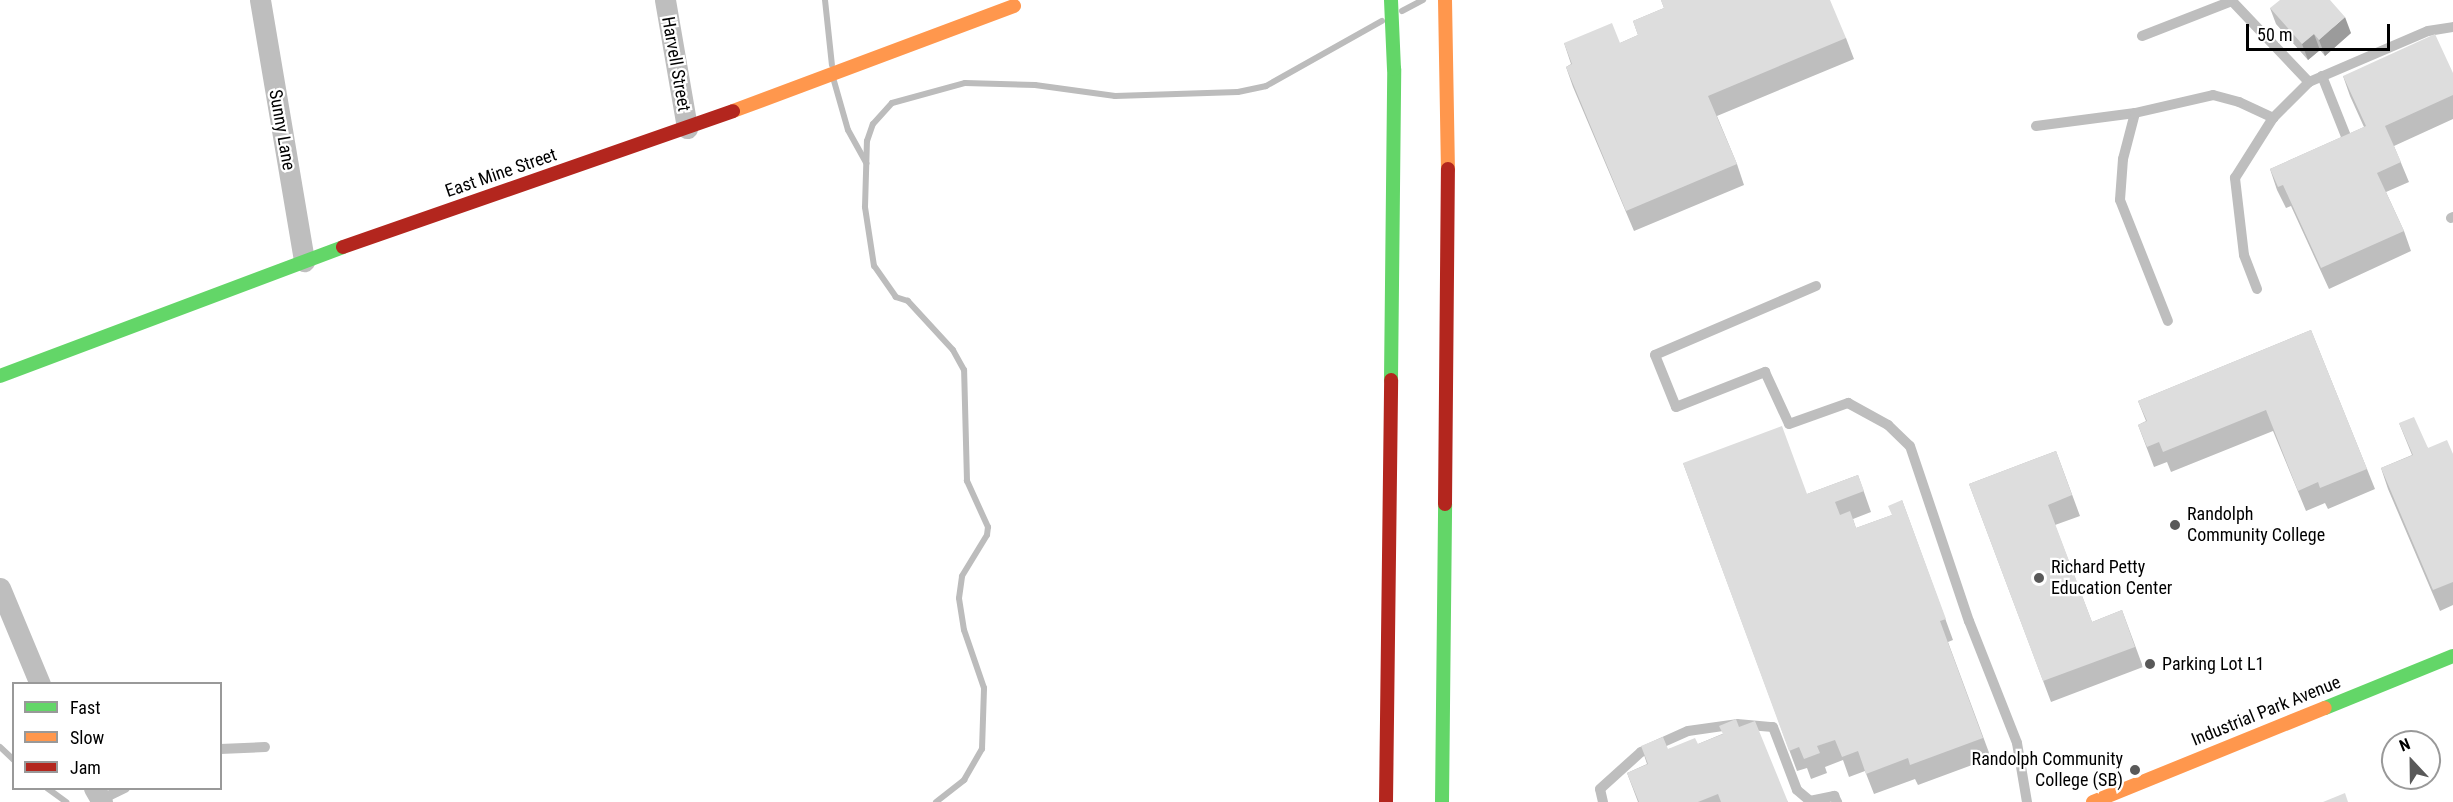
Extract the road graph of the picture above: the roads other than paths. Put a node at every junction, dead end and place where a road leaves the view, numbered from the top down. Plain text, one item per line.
1 (260, 0) edge
2 (665, 0) edge
3 (993, 0) edge
4 (1391, 0) edge
5 (1445, 0) edge
6 (1014, 6) dead end
7 (986, 17) junction
8 (2452, 25) edge
9 (2142, 36) dead end
10 (2322, 76) junction
11 (2309, 82) junction
12 (2135, 113) junction
13 (2273, 118) junction
14 (2036, 126) dead end
15 (687, 128) junction
16 (2349, 144) edge
17 (304, 261) junction
18 (1816, 286) dead end
19 (2257, 289) dead end
20 (2168, 321) dead end
21 (0, 376) edge
22 (0, 588) edge
23 (2453, 656) edge
24 (39, 682) edge
25 (265, 747) dead end
26 (222, 749) edge
27 (122, 790) edge
28 (98, 797) edge
29 (1386, 802) edge
30 (1442, 802) edge
31 (1604, 802) edge
32 (1837, 802) edge
33 (2027, 802) edge
34 (2093, 802) edge

1 - 17 street, Sunny Lane
2 - 15 street, Harvell Street
3 - 7 lane
4 - 29 main road
5 - 30 main road
6 - 7 main road, East Mine Street
7 - 15 main road, East Mine Street
8 - 10 lane
9 - 11 lane
10 - 11 lane
10 - 16 lane
11 - 13 lane
12 - 13 lane
12 - 14 lane
12 - 20 lane
13 - 19 lane
15 - 17 main road, East Mine Street
17 - 21 main road, East Mine Street
18 - 33 lane
22 - 24 street
23 - 34 main road, Industrial Park Avenue
25 - 26 lane
27 - 28 lane
31 - 32 lane

